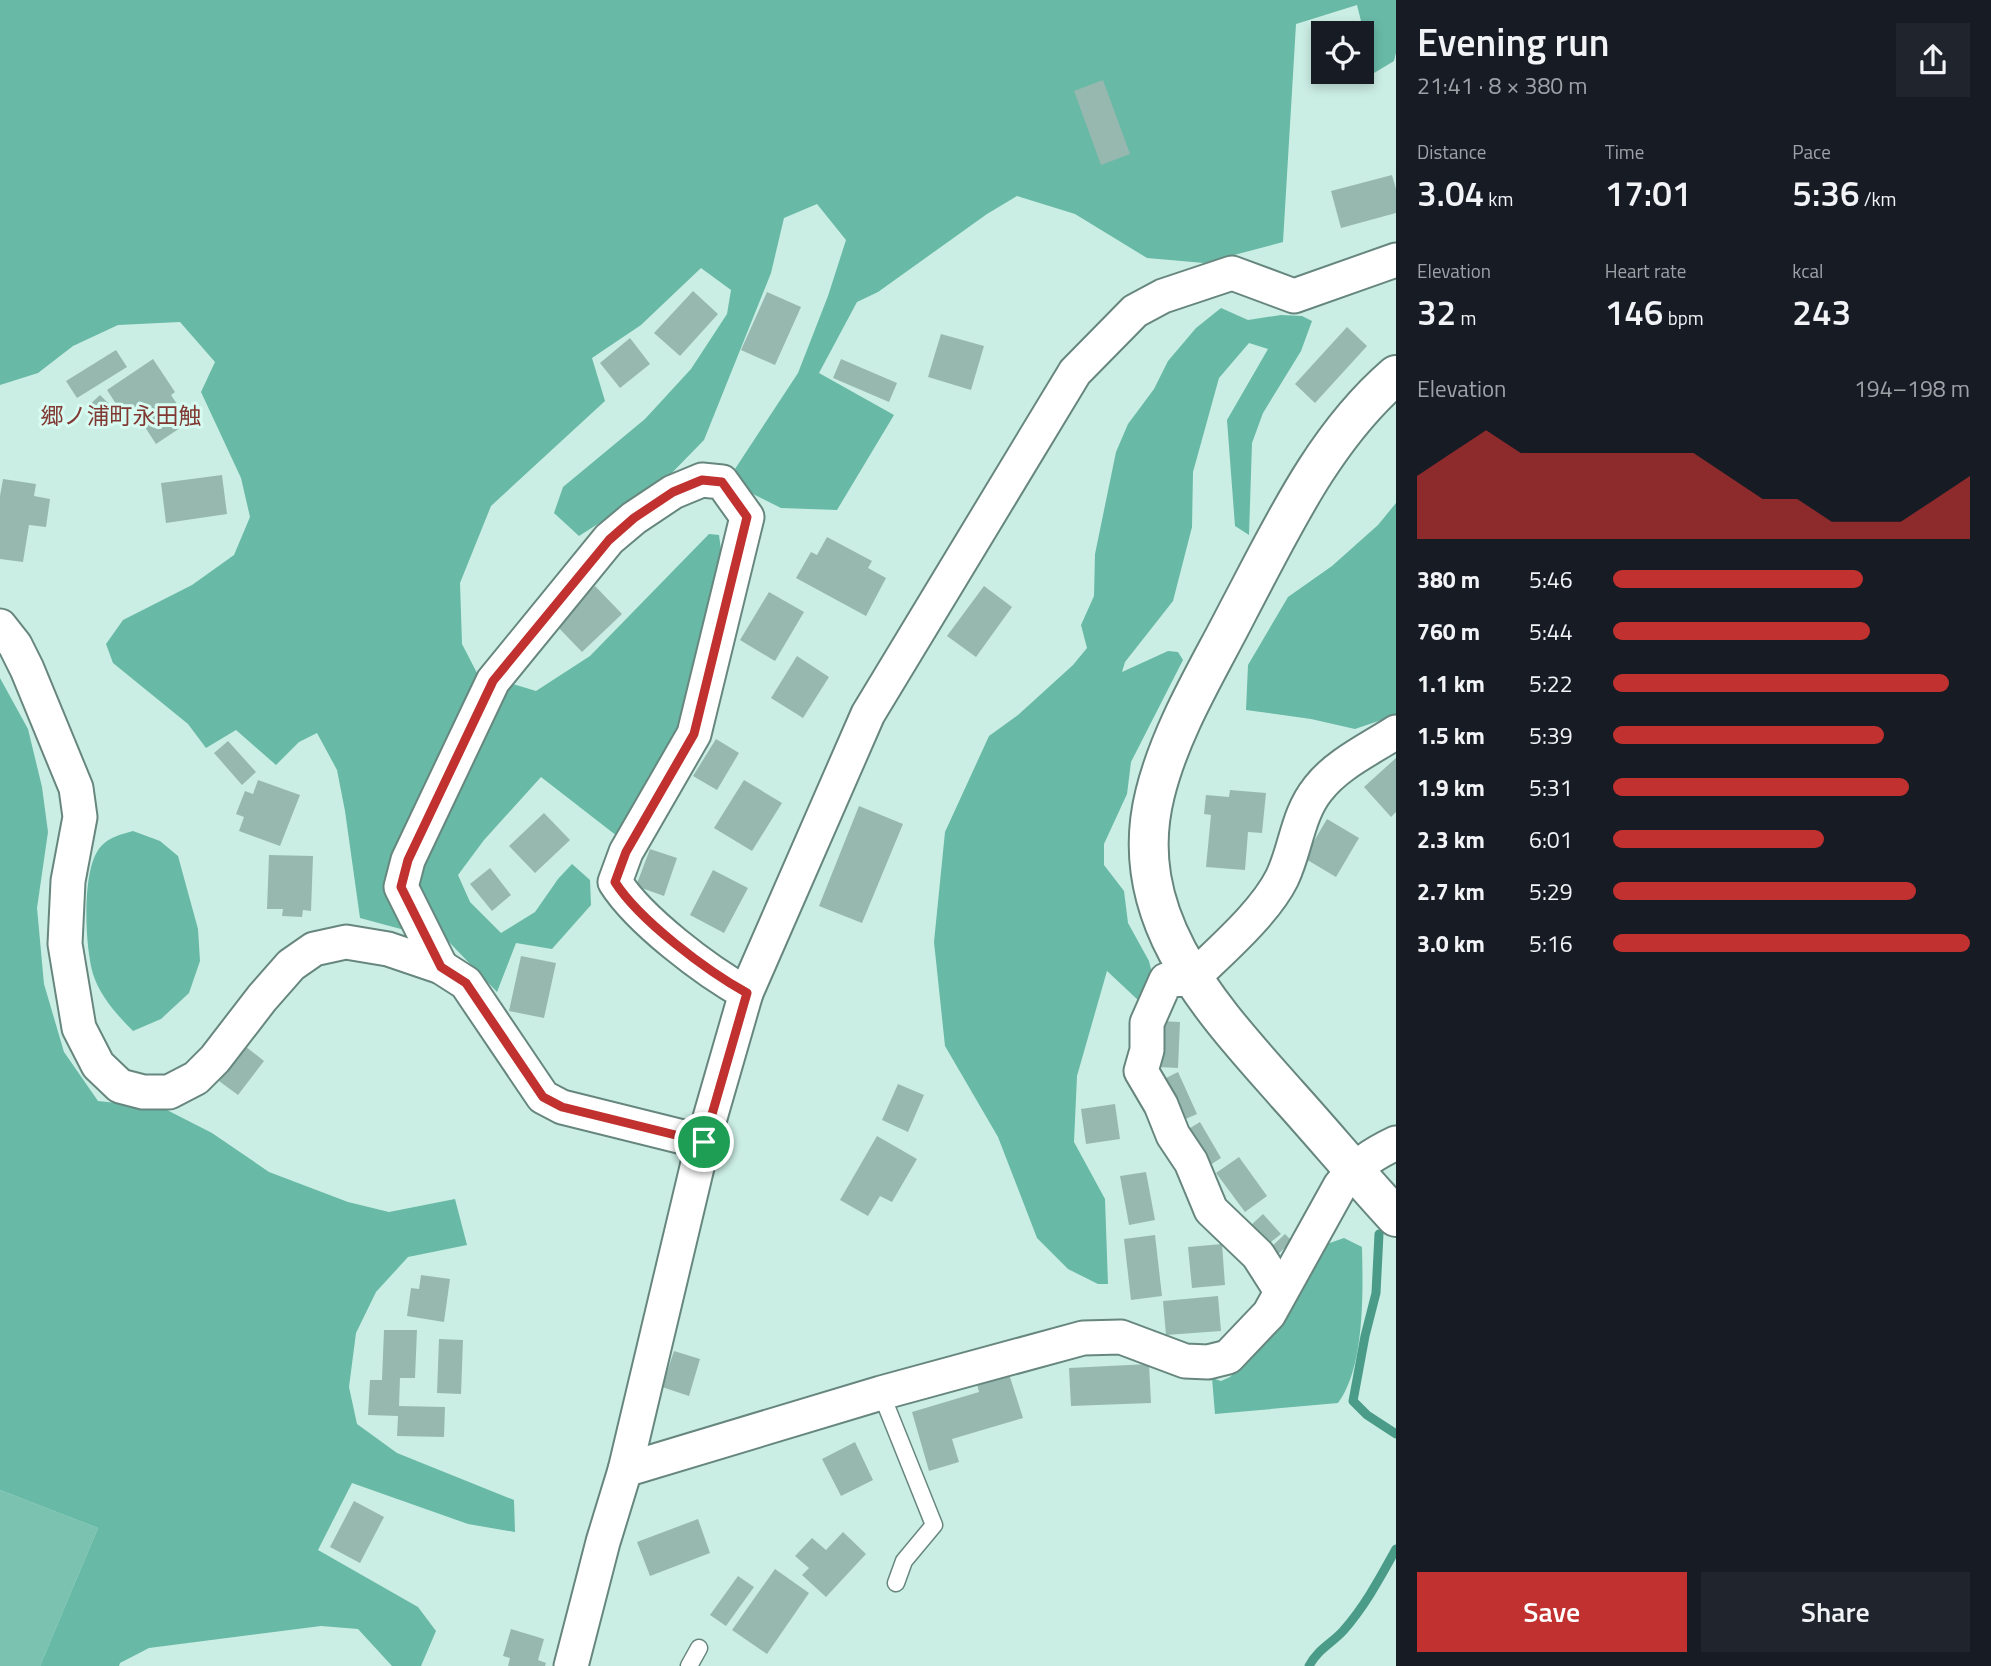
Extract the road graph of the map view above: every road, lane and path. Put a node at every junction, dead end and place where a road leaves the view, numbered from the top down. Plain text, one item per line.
1 (1396, 260) edge
2 (1396, 375) edge
3 (0, 626) edge
4 (1396, 732) edge
5 (441, 967) junction
6 (1192, 979) junction
7 (747, 993) junction
8 (704, 1142) junction
9 (1396, 1143) edge
10 (1353, 1169) junction
11 (1396, 1217) edge
12 (1281, 1291) junction
13 (881, 1393) junction
14 (625, 1470) junction
15 (897, 1583) dead end
16 (699, 1648) dead end
17 (571, 1666) edge
18 (689, 1666) edge

1 - 7 street
2 - 6 street
3 - 5 street
4 - 6 street
5 - 7 street
5 - 8 street
6 - 10 street
6 - 12 street
7 - 8 street
8 - 14 street
9 - 10 street
10 - 11 street
10 - 12 street
12 - 13 street
13 - 14 street
13 - 15 lane
14 - 17 street
16 - 18 lane

